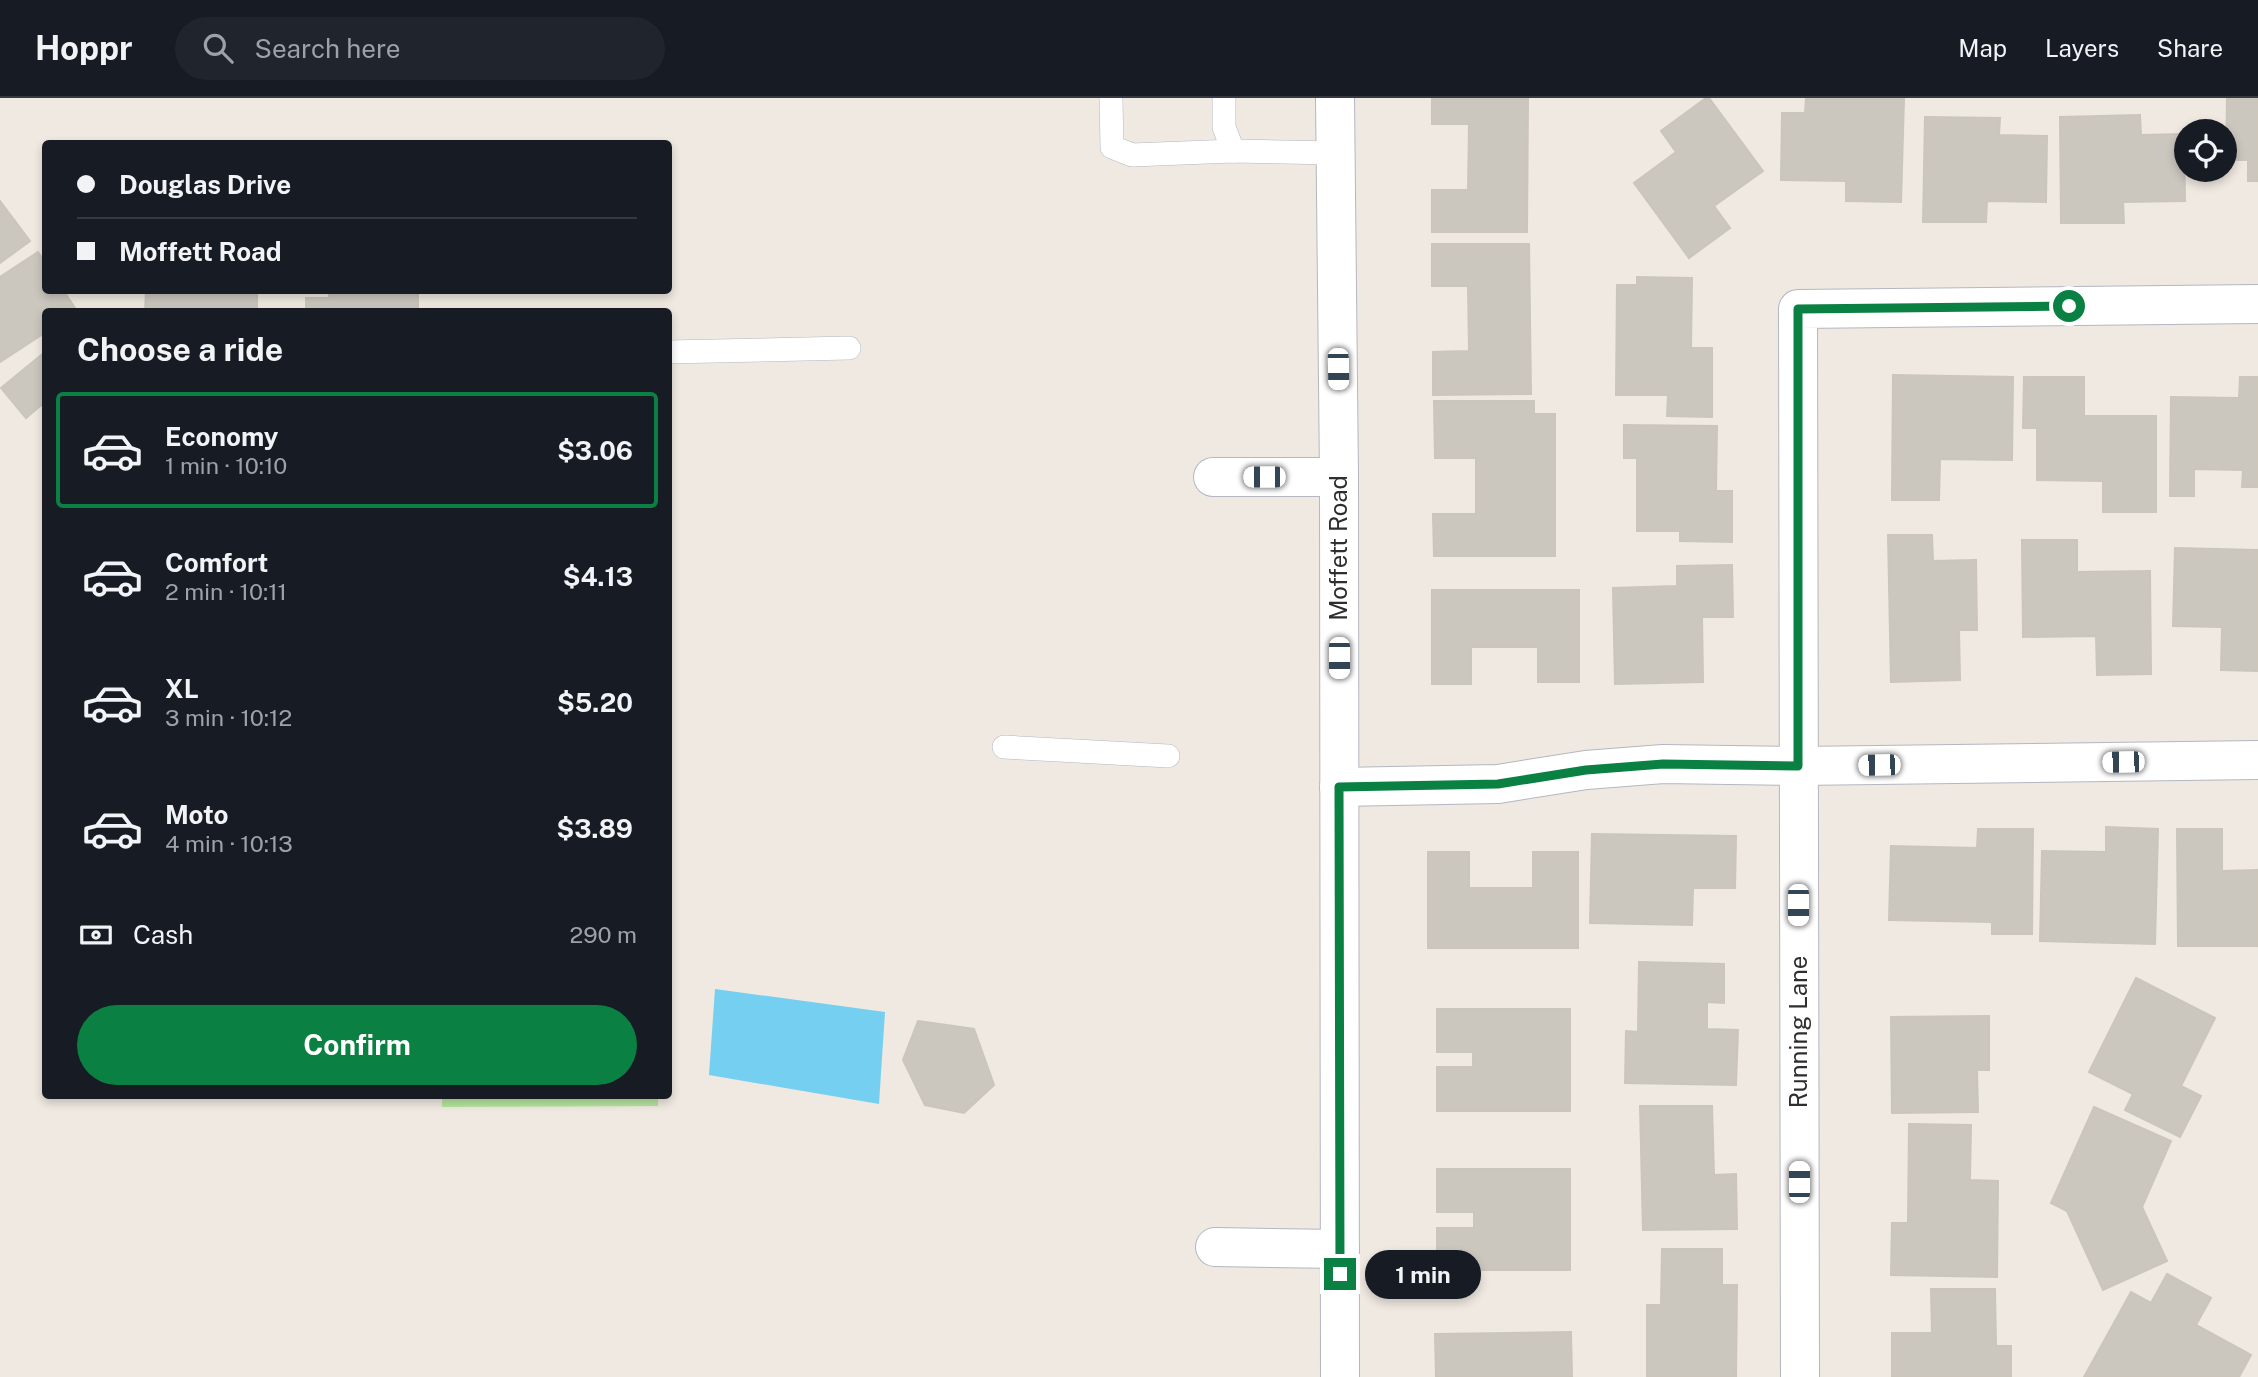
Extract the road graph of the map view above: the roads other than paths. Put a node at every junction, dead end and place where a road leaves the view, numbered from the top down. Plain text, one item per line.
1 (1111, 98) edge
2 (1224, 98) edge
3 (1335, 98) edge
4 (1233, 151) junction
5 (1336, 153) junction
6 (2258, 304) edge
7 (849, 348) dead end
8 (672, 352) edge
9 (1213, 477) dead end
10 (1339, 477) junction
11 (1004, 747) dead end
12 (1168, 756) dead end
13 (2258, 760) edge
14 (1798, 766) junction
15 (1339, 787) junction
16 (1215, 1247) dead end
17 (1340, 1249) junction
18 (1340, 1377) edge
19 (1800, 1377) edge

1 - 4 lane
2 - 4 lane
3 - 5 street, Moffett Road
4 - 5 lane
5 - 10 street, Moffett Road
6 - 14 street, Running Lane
7 - 8 lane
9 - 10 street
10 - 15 street, Moffett Road
11 - 12 lane
13 - 14 street
14 - 15 street
14 - 19 street, Running Lane
15 - 17 street, Moffett Road
16 - 17 street
17 - 18 street, Moffett Road

